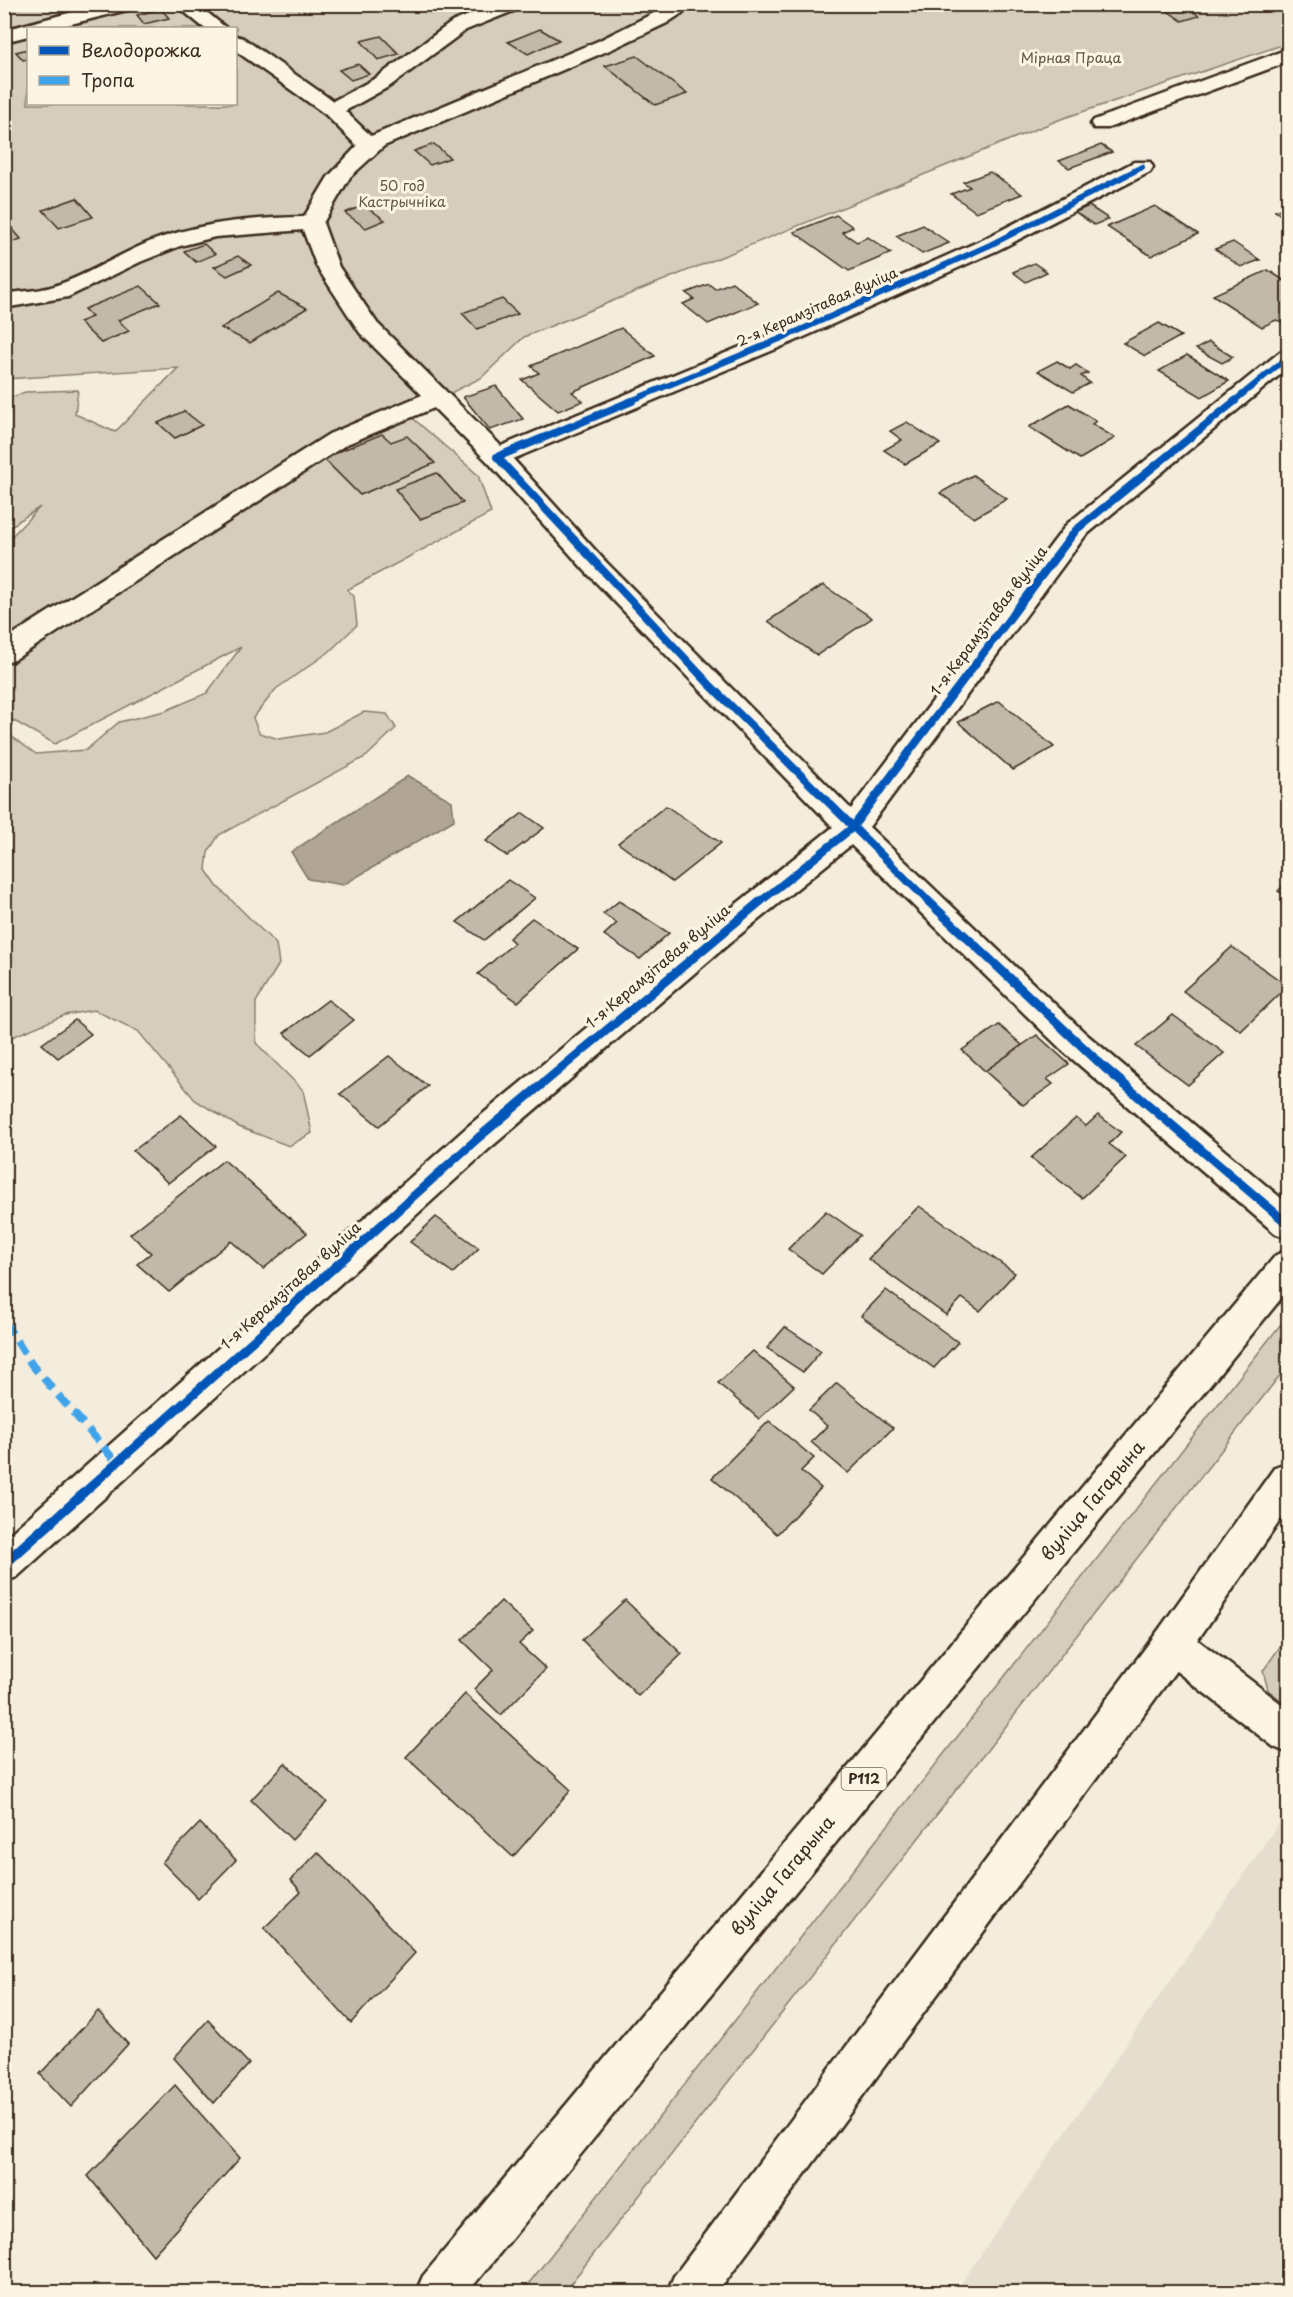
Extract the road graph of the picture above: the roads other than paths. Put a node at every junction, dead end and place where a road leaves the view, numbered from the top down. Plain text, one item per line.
1 (128, 4) edge
2 (184, 4) edge
3 (514, 4) edge
4 (687, 4) edge
5 (38, 27) edge
6 (215, 27) edge
7 (27, 30) edge
8 (4, 36) edge
9 (237, 43) edge
10 (1288, 55) edge
11 (332, 110) junction
12 (1101, 124) dead end
13 (369, 146) junction
14 (1142, 167) dead end
15 (312, 224) junction
16 (4, 301) edge
17 (1288, 357) edge
18 (436, 398) junction
19 (497, 457) junction
20 (4, 653) edge
21 (852, 828) junction
22 (1288, 1224) edge
23 (1288, 1264) edge
24 (1288, 1479) edge
25 (4, 1564) edge
26 (1172, 1644) junction
27 (1288, 1733) edge
28 (439, 2292) edge
29 (690, 2292) edge

1 - 5 street
2 - 6 street
3 - 11 street
4 - 13 street
7 - 8 street
9 - 11 street
10 - 12 street
11 - 13 street
13 - 15 street
14 - 19 street, 2-я Керамзітавая вуліца
15 - 16 street
15 - 18 street
17 - 21 street, 1-я Керамзітавая вуліца
18 - 19 street
18 - 20 street
19 - 21 street
21 - 22 street
21 - 25 street, 1-я Керамзітавая вуліца
23 - 28 street, вуліца Гагарына / Р112
24 - 26 street
26 - 27 street
26 - 29 street

